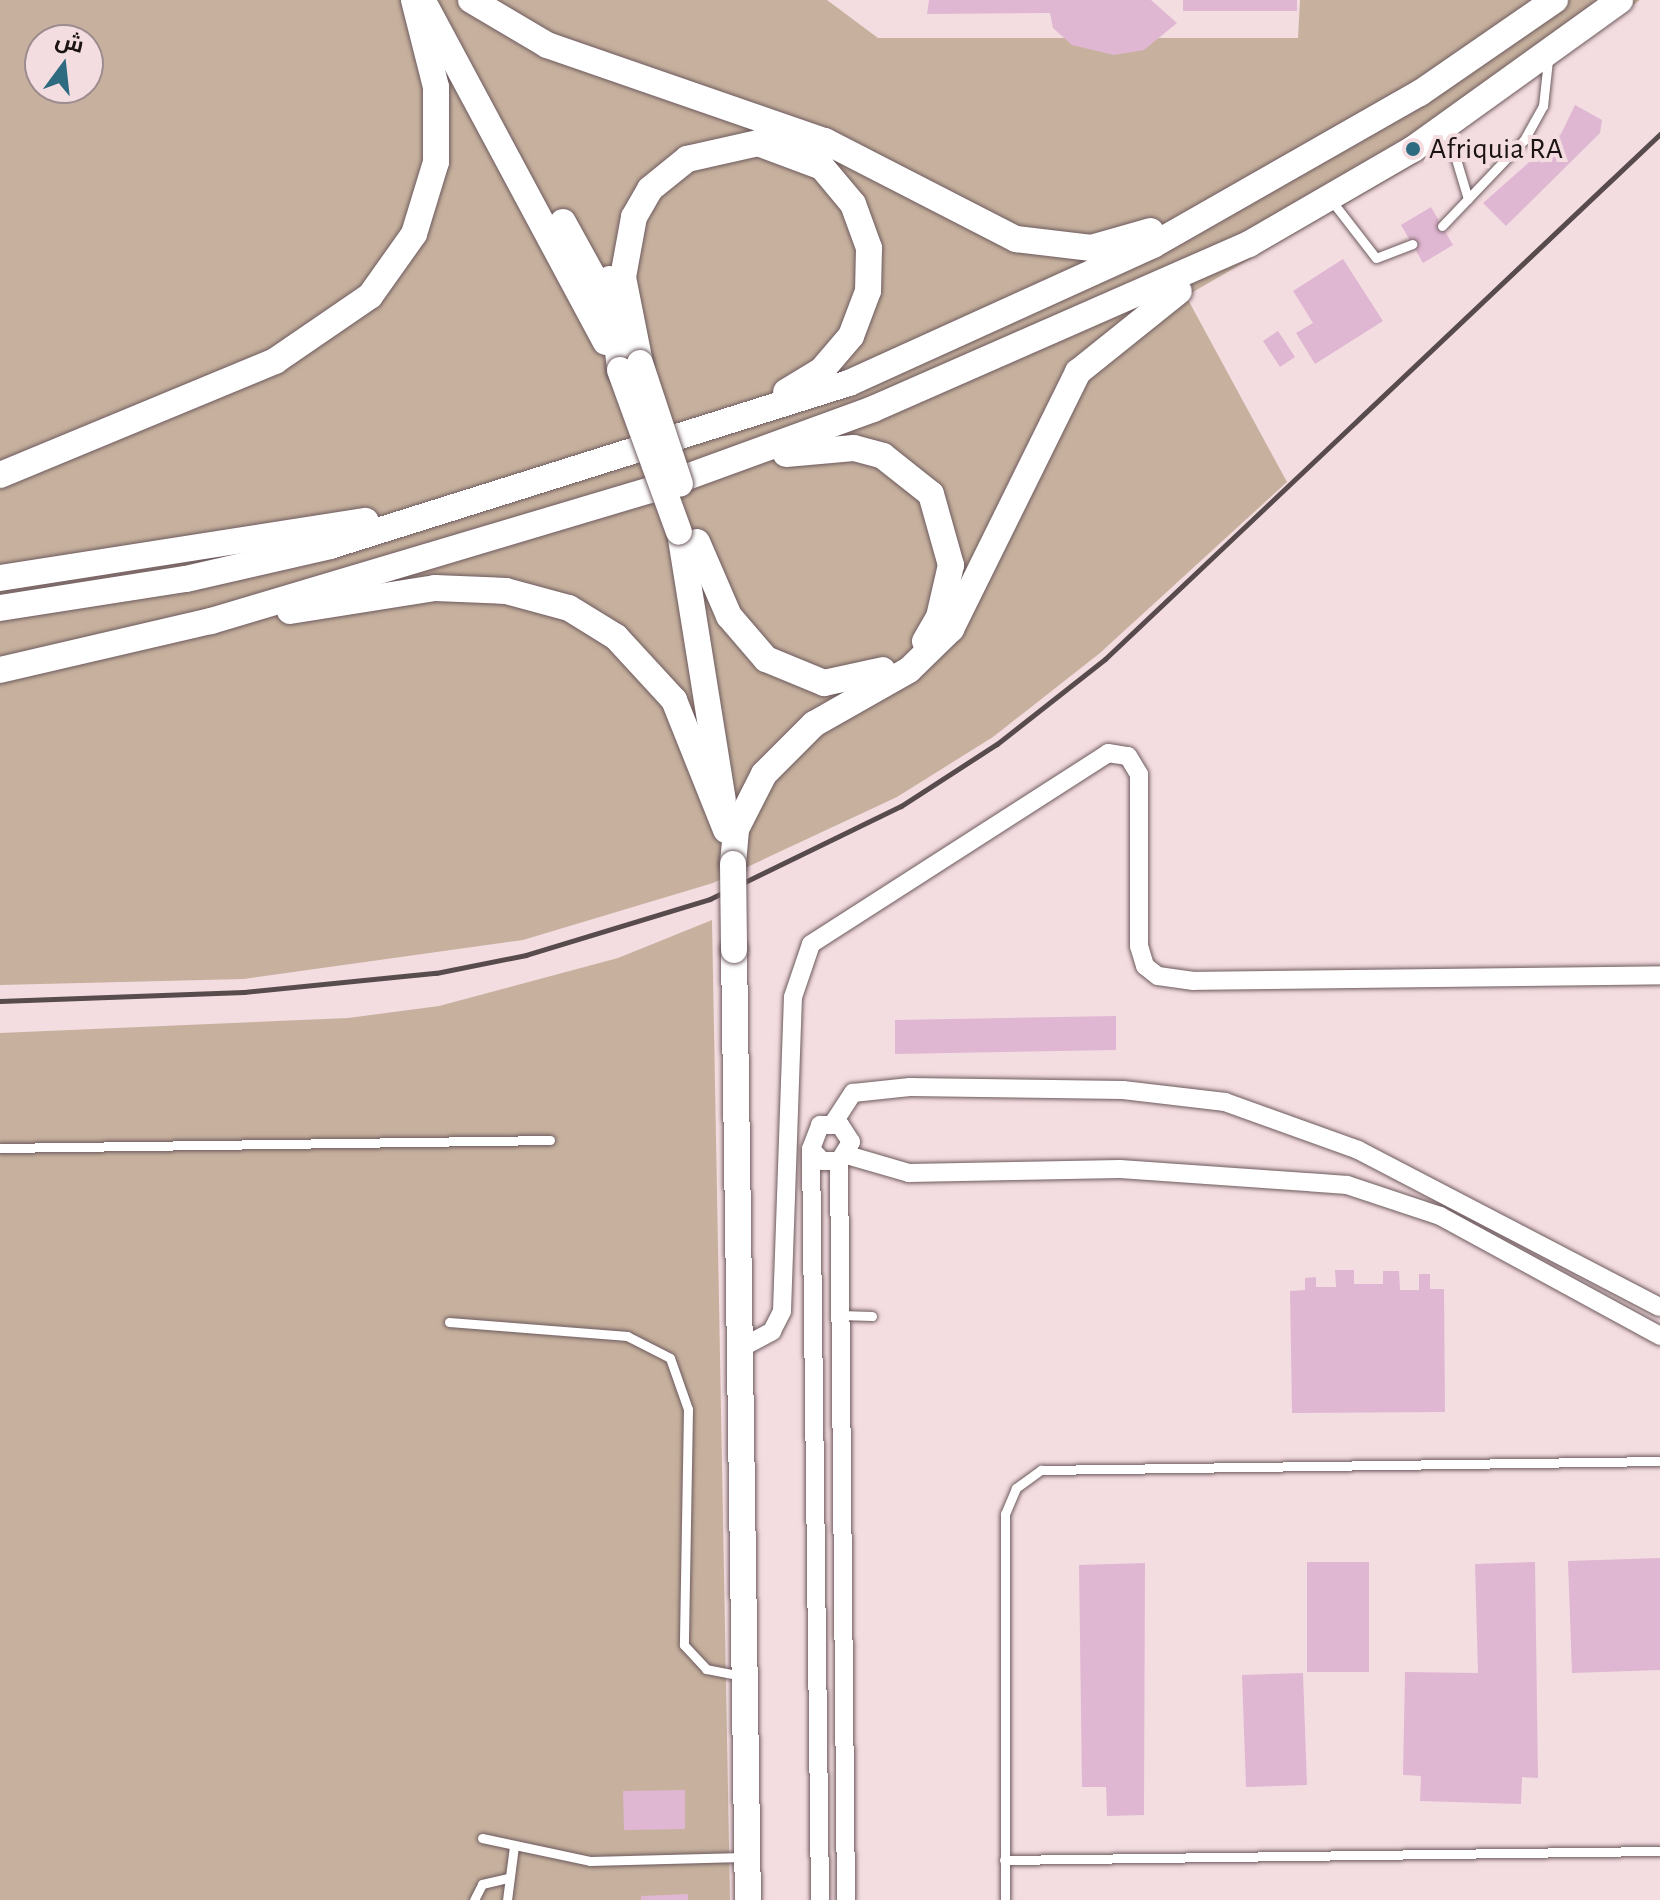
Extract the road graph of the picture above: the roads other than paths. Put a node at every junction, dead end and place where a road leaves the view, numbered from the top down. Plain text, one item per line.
1 (414, 0) edge
2 (422, 0) edge
3 (439, 0) edge
4 (471, 0) edge
5 (1555, 0) edge
6 (1620, 0) edge
7 (1549, 55) junction
8 (1446, 127) junction
9 (884, 171) junction
10 (1243, 194) junction
11 (1329, 198) junction
12 (1468, 199) junction
13 (1442, 226) dead end
14 (1249, 244) junction
15 (1412, 244) dead end
16 (608, 304) junction
17 (630, 367) junction
18 (725, 423) junction
19 (735, 462) junction
20 (0, 475) edge
21 (421, 515) junction
22 (690, 533) junction
23 (689, 568) junction
24 (0, 578) edge
25 (709, 605) junction
26 (0, 608) edge
27 (211, 621) junction
28 (0, 670) edge
29 (868, 691) junction
30 (732, 842) junction
31 (1660, 975) edge
32 (834, 1122) junction
33 (550, 1140) dead end
34 (0, 1148) edge
35 (811, 1149) junction
36 (843, 1158) junction
37 (1660, 1307) edge
38 (840, 1315) junction
39 (872, 1316) dead end
40 (449, 1322) dead end
41 (1660, 1336) edge
42 (737, 1350) junction
43 (1660, 1461) edge
44 (743, 1676) junction
45 (482, 1838) dead end
46 (514, 1846) junction
47 (1660, 1851) edge
48 (747, 1857) junction
49 (1004, 1860) junction
50 (507, 1878) junction
51 (474, 1900) edge
52 (507, 1900) edge
53 (748, 1900) edge
54 (820, 1900) edge
55 (846, 1900) edge
56 (1005, 1900) edge

1 - 20 main road
2 - 17 main road
3 - 16 main road
4 - 9 main road
5 - 10 main road
6 - 7 main road
7 - 8 main road
7 - 12 lane
8 - 11 main road
8 - 12 lane
9 - 10 main road
9 - 16 main road
10 - 18 main road
11 - 14 main road
11 - 15 lane
12 - 13 lane
14 - 19 main road
14 - 29 main road
16 - 17 main road
17 - 18 main road
17 - 22 main road, bridge
18 - 21 main road
19 - 22 main road
19 - 27 main road
21 - 24 main road
21 - 26 main road
22 - 23 main road
22 - 25 main road
23 - 25 main road
23 - 30 main road
25 - 29 main road
25 - 30 main road
27 - 28 main road
27 - 30 main road
29 - 30 main road
30 - 42 main road, bridge
31 - 42 street
32 - 35 street
32 - 36 street
32 - 37 street
33 - 34 lane
35 - 36 street
35 - 54 street
36 - 38 street
36 - 41 street
38 - 39 lane
38 - 55 street
40 - 44 lane
42 - 44 main road
43 - 49 lane
44 - 48 main road
45 - 46 lane
46 - 48 lane
46 - 50 lane
47 - 49 lane
48 - 53 main road
49 - 56 lane
50 - 51 lane
50 - 52 lane

